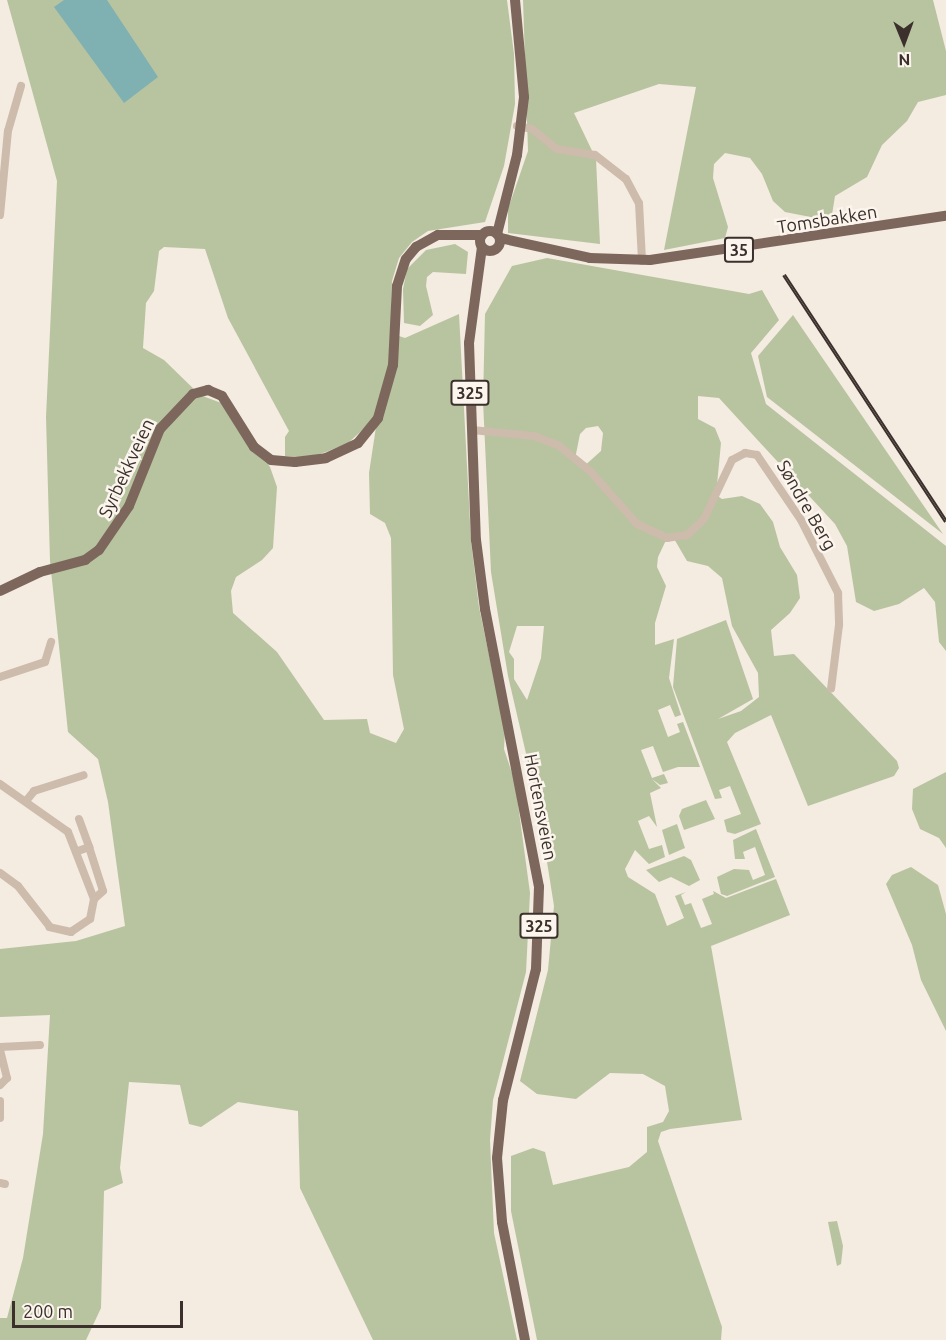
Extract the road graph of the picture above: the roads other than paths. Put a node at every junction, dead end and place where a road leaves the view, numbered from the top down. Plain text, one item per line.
1 (515, 0) edge
2 (21, 86) dead end
3 (519, 126) junction
4 (4, 129) edge
5 (2, 188) edge
6 (0, 215) edge
7 (946, 216) edge
8 (455, 234) joint
9 (490, 241) junction
10 (642, 261) junction
11 (472, 430) junction
12 (0, 591) edge
13 (51, 642) dead end
14 (0, 677) edge
15 (831, 688) dead end
16 (84, 775) dead end
17 (0, 784) edge
18 (26, 801) junction
19 (79, 819) dead end
20 (89, 847) junction
21 (78, 852) junction
22 (0, 873) edge
23 (94, 899) junction
24 (40, 1044) dead end
25 (0, 1048) edge
26 (0, 1084) edge
27 (0, 1101) edge
28 (0, 1118) edge
29 (525, 1340) edge

1 - 3 main road, Hortensveien / 325
2 - 4 street
3 - 9 main road, Hortensveien / 325
3 - 10 street
4 - 5 street
5 - 6 street
7 - 10 main road, Tomsbakken / 35
8 - 9 main road, Tomsbakken
8 - 12 main road, Syrbekkveien
9 - 10 main road, Tomsbakken / 35
9 - 11 main road, Hortensveien / 325
11 - 15 street, Søndre Berg
11 - 29 main road, Hortensveien / 325
13 - 14 street
16 - 18 street
17 - 18 street
18 - 21 street
19 - 20 street
20 - 21 street
20 - 23 street
21 - 23 street
22 - 23 street
24 - 25 street
25 - 26 street
27 - 28 street

